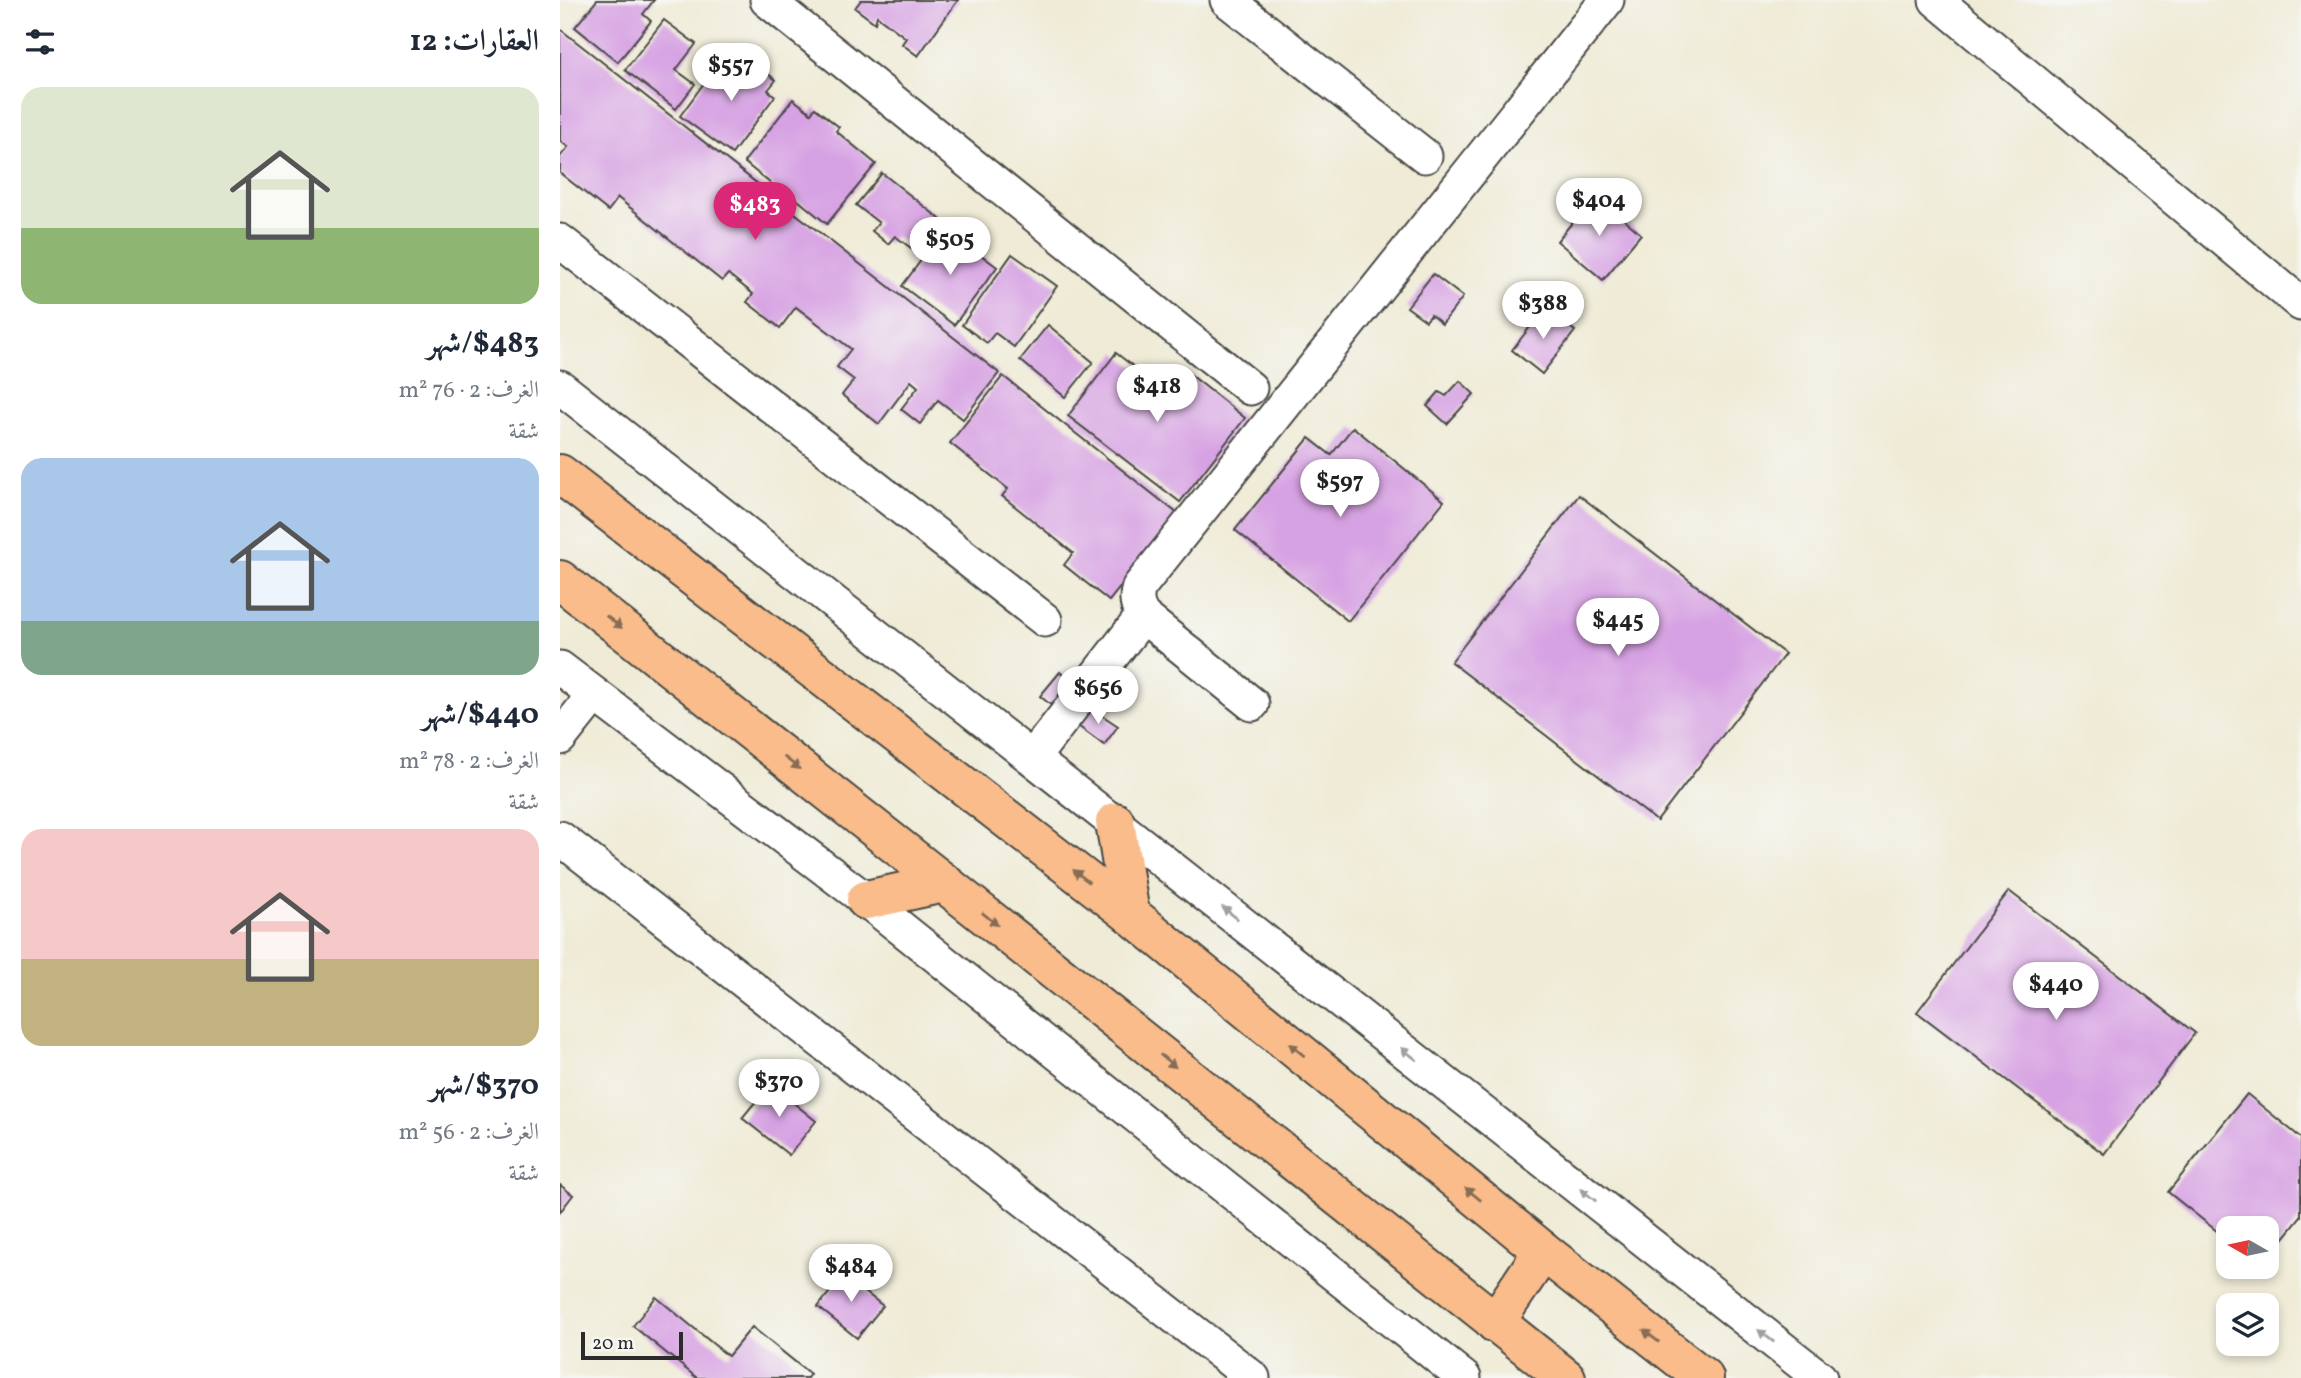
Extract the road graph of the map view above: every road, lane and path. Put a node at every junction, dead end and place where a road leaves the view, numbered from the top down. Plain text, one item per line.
1 (767, 0) edge
2 (1227, 0) edge
3 (1607, 0) edge
4 (1936, 0) edge
5 (1425, 156) dead end
6 (560, 240) edge
7 (2301, 304) edge
8 (560, 387) edge
9 (1250, 388) dead end
10 (560, 474) edge
11 (560, 580) edge
12 (1143, 616) junction
13 (1045, 620) dead end
14 (560, 667) edge
15 (594, 695) junction
16 (1252, 704) dead end
17 (560, 738) edge
18 (1032, 757) junction
19 (1115, 822) junction
20 (560, 838) edge
21 (944, 883) junction
22 (866, 900) junction
23 (1130, 914) junction
24 (1543, 1251) junction
25 (1495, 1323) junction
26 (1253, 1378) edge
27 (1464, 1378) edge
28 (1566, 1378) edge
29 (1704, 1378) edge
30 (1820, 1378) edge

1 - 9 street
2 - 5 street
3 - 12 street
4 - 7 street
6 - 13 street
8 - 18 street
23 -> 10 main road
11 -> 21 main road
12 - 16 street
12 - 18 street
14 - 15 street
15 - 17 street
15 - 22 street
18 - 19 street
19 - 23 main road
30 -> 19 street
20 - 26 street
21 - 22 main road
21 -> 25 main road
22 - 27 street
24 -> 23 main road
24 - 25 main road
29 -> 24 main road
25 - 28 main road

